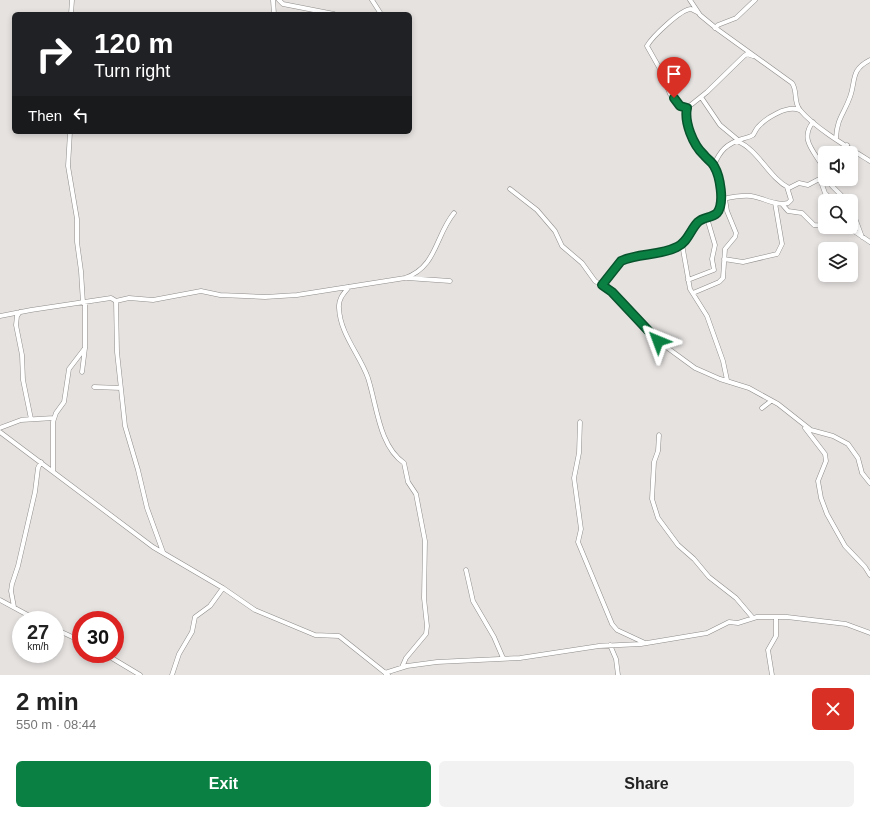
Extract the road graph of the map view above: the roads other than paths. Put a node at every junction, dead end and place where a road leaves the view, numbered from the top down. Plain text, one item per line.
1 (72, 0) edge
2 (273, 0) edge
3 (279, 0) edge
4 (372, 0) edge
5 (690, 0) edge
6 (755, 0) edge
7 (71, 12) edge
8 (274, 12) edge
9 (324, 12) edge
10 (380, 12) edge
11 (697, 12) junction
12 (715, 28) junction
13 (753, 56) junction
14 (870, 60) edge
15 (701, 97) junction
16 (687, 108) junction
17 (801, 111) junction
18 (813, 122) junction
19 (70, 134) edge
20 (836, 138) junction
21 (737, 141) junction
22 (847, 145) joint
23 (818, 159) edge
24 (870, 161) edge
25 (714, 165) junction
26 (818, 180) edge
27 (833, 186) edge
28 (787, 187) junction
29 (510, 189) dead end
30 (839, 194) edge
31 (723, 199) junction
32 (775, 203) junction
33 (782, 204) junction
34 (454, 213) dead end
35 (707, 218) junction
36 (818, 225) edge
37 (858, 225) edge
38 (858, 233) edge
39 (862, 236) junction
40 (870, 242) edge
41 (682, 244) junction
42 (724, 259) junction
43 (405, 278) junction
44 (688, 280) junction
45 (450, 281) dead end
46 (602, 285) junction
47 (349, 287) junction
48 (693, 293) junction
49 (116, 300) junction
50 (84, 303) junction
51 (20, 312) junction
52 (0, 316) edge
53 (85, 348) junction
54 (82, 372) dead end
55 (727, 380) junction
56 (94, 387) dead end
57 (121, 388) junction
58 (771, 401) junction
59 (762, 408) dead end
60 (54, 418) junction
61 (32, 419) junction
62 (580, 422) dead end
63 (802, 425) junction
64 (0, 428) edge
65 (0, 432) edge
66 (659, 435) dead end
67 (41, 462) junction
68 (53, 471) junction
69 (870, 483) edge
70 (163, 552) junction
71 (466, 570) dead end
72 (870, 575) edge
73 (223, 588) junction
74 (0, 600) edge
75 (14, 606) junction
76 (22, 611) edge
77 (776, 617) junction
78 (753, 618) junction
79 (870, 633) edge
80 (646, 643) junction
81 (610, 645) junction
82 (503, 658) junction
83 (120, 663) edge
84 (402, 667) junction
85 (386, 674) edge
86 (140, 675) edge
87 (172, 675) edge
88 (618, 675) edge
89 (772, 675) edge

1 - 7 street
2 - 8 street
3 - 9 street
4 - 10 street
5 - 11 street
6 - 12 street
11 - 12 street
11 - 16 street
12 - 13 street
13 - 15 street
13 - 17 street
14 - 20 street
15 - 16 street
15 - 21 street
16 - 25 street
17 - 18 street
17 - 21 street
18 - 20 street
18 - 23 street
19 - 50 street
20 - 22 street
21 - 25 street
21 - 28 street
22 - 24 street
25 - 31 street
26 - 28 street
27 - 30 street
28 - 33 street
29 - 46 street
31 - 32 street
31 - 35 street
31 - 42 street
32 - 33 street
32 - 42 street
33 - 36 street
34 - 43 street
35 - 41 street
35 - 44 street
37 - 39 street
38 - 39 street
39 - 40 street
41 - 44 street
41 - 46 street
42 - 48 street
43 - 45 street
43 - 47 street
44 - 48 street
46 - 55 street
47 - 49 street
47 - 84 street
48 - 55 street
49 - 50 street
49 - 57 street
50 - 51 street
50 - 53 street
51 - 52 street
51 - 61 street
53 - 54 street
53 - 60 street
55 - 58 street
56 - 57 street
57 - 70 street
58 - 59 street
58 - 63 street
60 - 61 street
60 - 68 street
61 - 64 street
62 - 80 street
63 - 69 street
63 - 72 street
65 - 67 street
66 - 78 street
67 - 68 street
67 - 75 street
68 - 70 street
70 - 73 street
71 - 82 street
73 - 85 street
73 - 87 street
74 - 75 street
75 - 76 street
77 - 78 street
77 - 79 street
77 - 89 street
78 - 80 street
80 - 81 street
81 - 82 street
81 - 88 street
82 - 84 street
83 - 86 street
84 - 85 street

